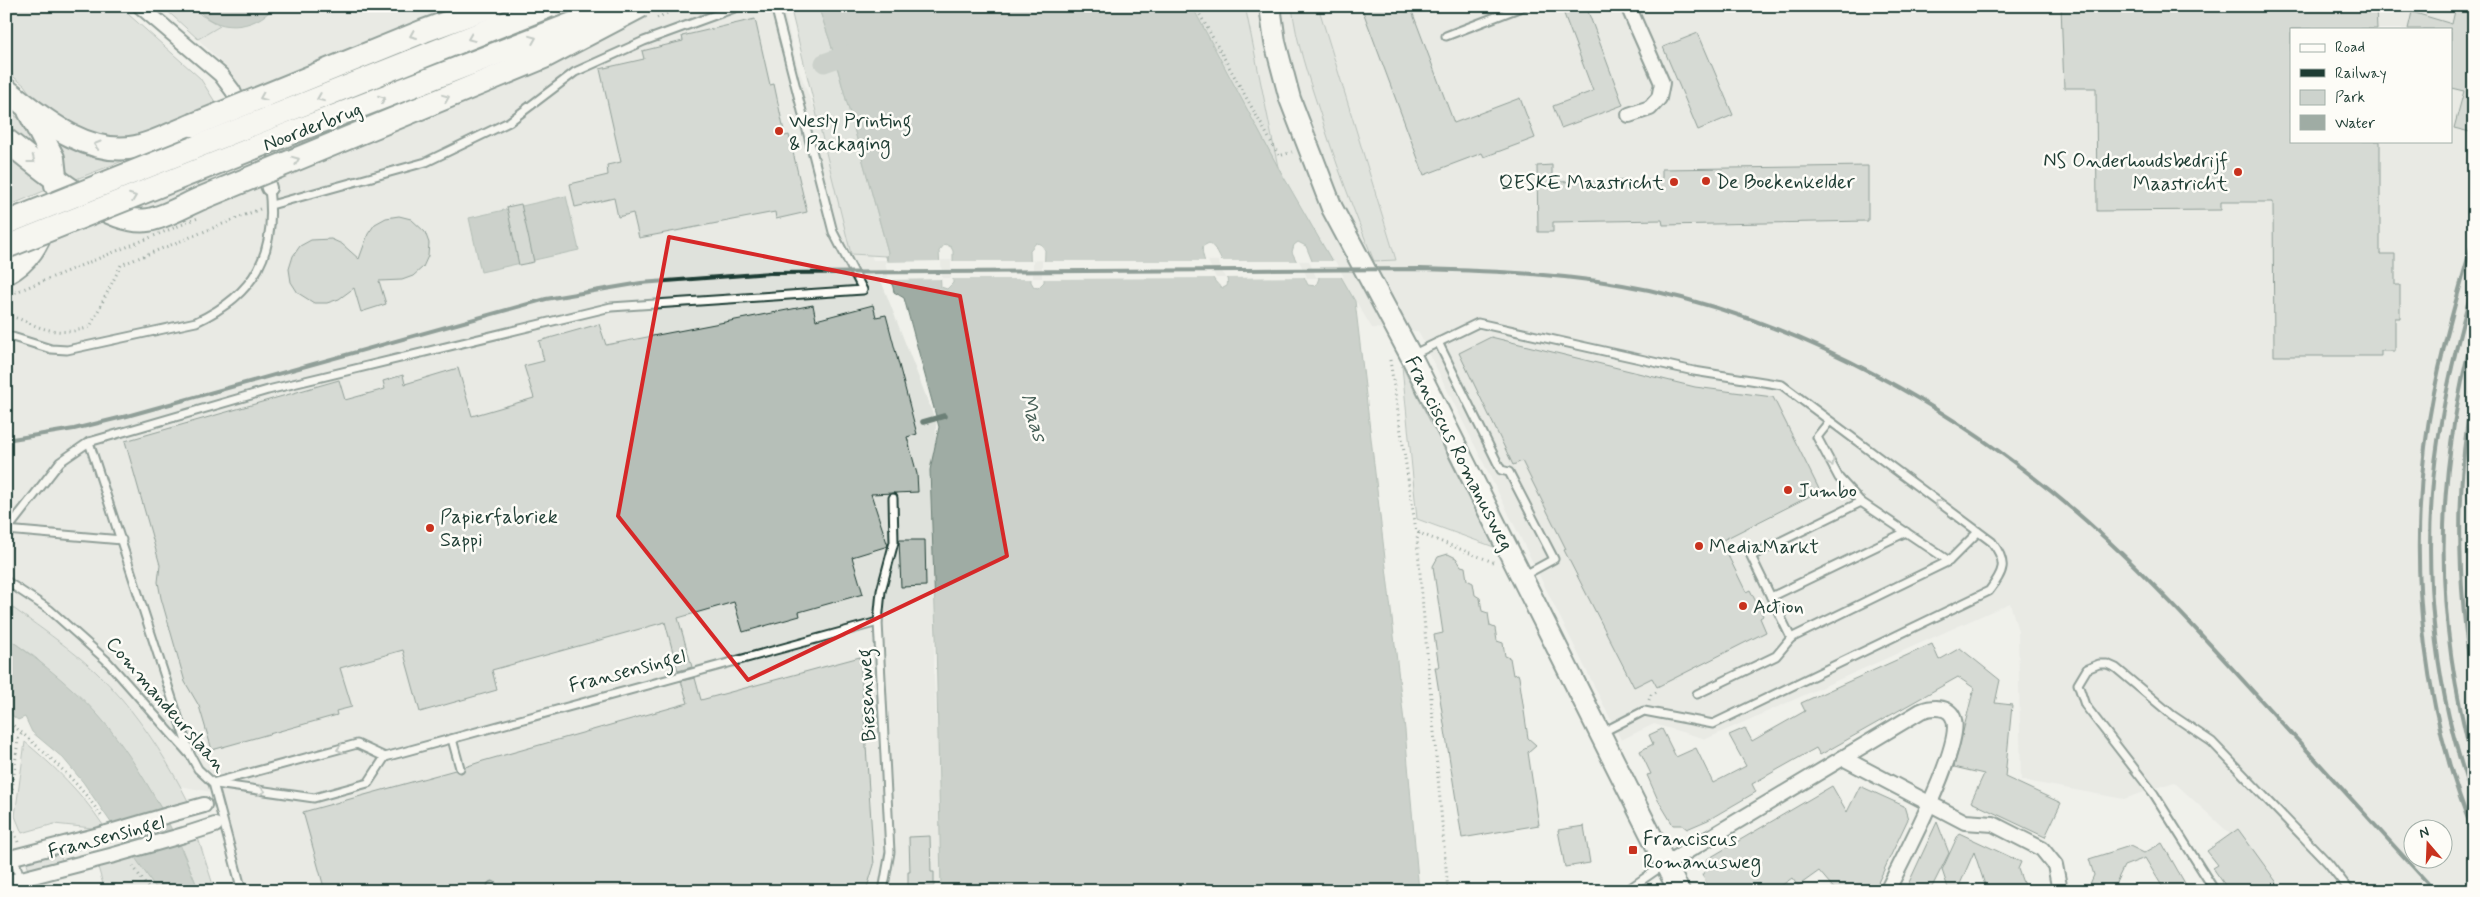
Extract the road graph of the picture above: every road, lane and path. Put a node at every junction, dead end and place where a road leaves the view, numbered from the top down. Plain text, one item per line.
1 (140, 6) edge
2 (492, 6) edge
3 (549, 6) edge
4 (619, 6) edge
5 (641, 6) edge
6 (740, 6) edge
7 (775, 6) edge
8 (1195, 6) edge
9 (1270, 6) edge
10 (1524, 6) edge
11 (1628, 6) edge
12 (1446, 36) dead end
13 (6, 90) edge
14 (24, 104) junction
15 (1629, 115) dead end
16 (6, 140) edge
17 (1292, 152) dead end
18 (57, 179) junction
19 (269, 188) joint
20 (271, 205) junction
21 (6, 223) edge
22 (6, 247) edge
23 (6, 273) edge
24 (6, 316) edge
25 (6, 335) edge
26 (1438, 342) junction
27 (1389, 351) dead end
28 (1411, 356) junction
29 (1829, 422) junction
30 (89, 442) junction
31 (893, 498) dead end
32 (1861, 502) junction
33 (7, 530) edge
34 (1906, 532) junction
35 (1978, 532) junction
36 (1419, 533) junction
37 (122, 540) junction
38 (1949, 561) junction
39 (1496, 566) dead end
40 (1523, 576) junction
41 (6, 580) edge
42 (1771, 597) junction
43 (878, 622) junction
44 (1790, 638) junction
45 (1659, 691) dead end
46 (1697, 694) dead end
47 (1651, 695) dead end
48 (6, 719) edge
49 (22, 733) junction
50 (1601, 733) junction
51 (452, 739) junction
52 (191, 756) junction
53 (386, 757) junction
54 (1843, 758) junction
55 (460, 768) dead end
56 (214, 783) junction
57 (1930, 804) junction
58 (204, 805) dead end
59 (215, 826) dead end
60 (108, 830) junction
61 (14, 857) edge
62 (128, 858) dead end
63 (1666, 864) junction
64 (6, 883) edge
65 (22, 885) edge
66 (150, 891) edge
67 (242, 891) edge
68 (882, 891) edge
69 (1448, 891) edge
70 (1626, 891) edge
71 (1679, 891) edge
72 (1887, 891) edge
73 (2060, 891) edge
74 (2215, 891) edge
75 (2350, 891) edge

1 - 19 street
2 -> 14 main road, bridge
3 -> 21 main road, Noorderbrug, bridge
22 -> 4 main road, Noorderbrug, bridge
18 -> 5 main road, bridge
6 - 20 lane
7 - 30 lane
8 - 17 path
9 - 28 street, Franciscus Romanusweg
10 - 12 lane
11 - 15 street
13 - 14 main road
14 - 18 main road
16 -> 18 main road
18 - 23 main road
19 - 20 lane
20 - 24 path
20 - 25 lane
26 - 28 lane
26 - 29 lane
26 - 40 lane
27 - 36 path
28 - 40 street, Franciscus Romanusweg
29 -> 32 lane
35 -> 29 lane
30 - 33 lane
30 - 37 lane
31 - 43 lane, Biesenweg
32 - 34 lane
32 - 42 lane
33 - 37 lane
34 - 38 lane
34 - 42 lane
35 - 38 lane
35 - 50 lane
36 - 39 path
36 - 69 path
37 - 52 lane
38 - 44 lane
40 - 50 street, Franciscus Romanusweg
41 - 52 lane, Commandeurslaan
42 - 44 lane
43 - 51 lane, Fransensingel
43 - 68 lane, Biesenweg
44 - 46 lane
45 - 47 path
48 - 49 path
49 - 60 path
49 - 61 path
50 - 63 street, Franciscus Romanusweg
51 - 53 lane, Fransensingel
51 - 55 lane
52 - 56 lane, Commandeurslaan
53 -> 56 lane
56 -> 53 lane
54 - 57 street
54 - 57 street
54 - 63 street
56 - 67 lane, Commandeurslaan
57 - 72 street
57 - 73 street
58 - 60 street, Fransensingel, bridge
59 - 65 street, Fransensingel, bridge
60 - 61 street, Fransensingel
61 - 65 lane
62 - 66 path
63 - 70 lane
63 - 71 street, Franciscus Romanusweg
64 - 65 street, Fransensingel
74 - 75 lane

